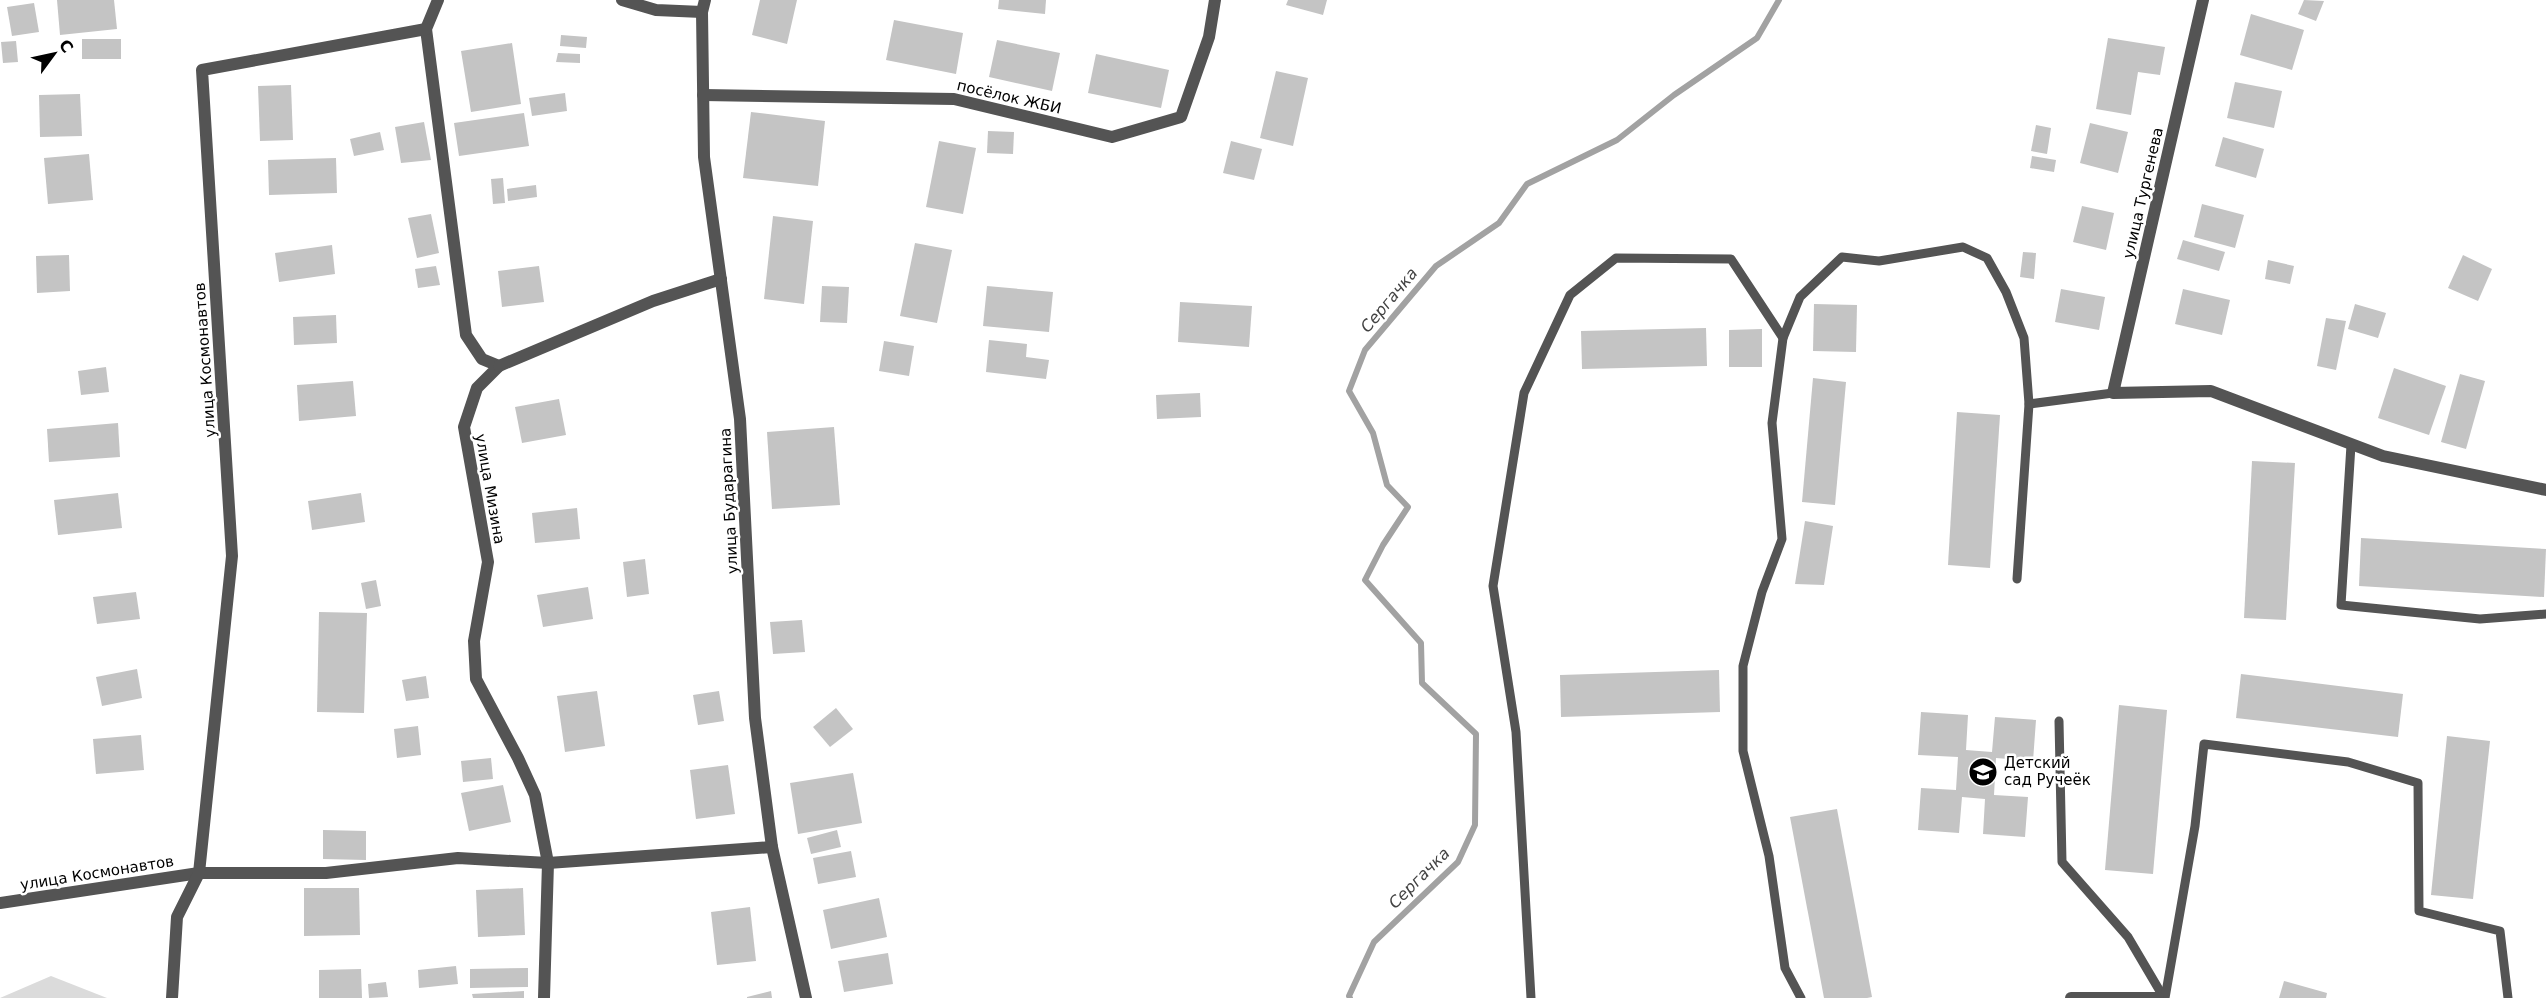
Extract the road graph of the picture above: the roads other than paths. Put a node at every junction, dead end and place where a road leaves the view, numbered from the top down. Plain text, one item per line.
1 (438, 0) edge
2 (622, 0) edge
3 (1215, 0) edge
4 (2203, 0) edge
5 (703, 6) edge
6 (426, 29) junction
7 (703, 95) junction
8 (721, 279) junction
9 (1783, 338) junction
10 (498, 366) junction
11 (2113, 393) junction
12 (2029, 404) junction
13 (2352, 445) junction
14 (2546, 490) edge
15 (2018, 579) dead end
16 (2546, 614) edge
17 (2059, 721) dead end
18 (772, 847) junction
19 (548, 863) junction
20 (199, 873) junction
21 (0, 903) edge
22 (172, 998) edge
23 (544, 998) edge
24 (806, 998) edge
25 (1531, 998) edge
26 (1801, 998) edge
27 (2064, 998) edge
28 (2070, 998) edge
29 (2158, 998) edge
30 (2164, 998) edge
31 (2508, 998) edge

1 - 6 street
2 - 5 street
3 - 7 street, посёлок ЖБИ
4 - 11 street, улица Тургенева
5 - 7 street, улица Бударагина
6 - 10 street
6 - 20 street, улица Космонавтов
7 - 8 street, улица Бударагина
8 - 10 street
8 - 18 street, улица Бударагина
9 - 12 lane
9 - 25 lane
9 - 26 lane
10 - 19 street, улица Мизина
11 - 12 lane
11 - 13 street
12 - 15 lane
13 - 14 street
13 - 16 lane
17 - 30 lane
18 - 19 street
18 - 24 street, улица Бударагина
19 - 20 street
19 - 23 street, улица Мизина
20 - 21 street, улица Космонавтов
20 - 22 street, улица Космонавтов
27 - 28 lane
28 - 29 street
30 - 31 lane

